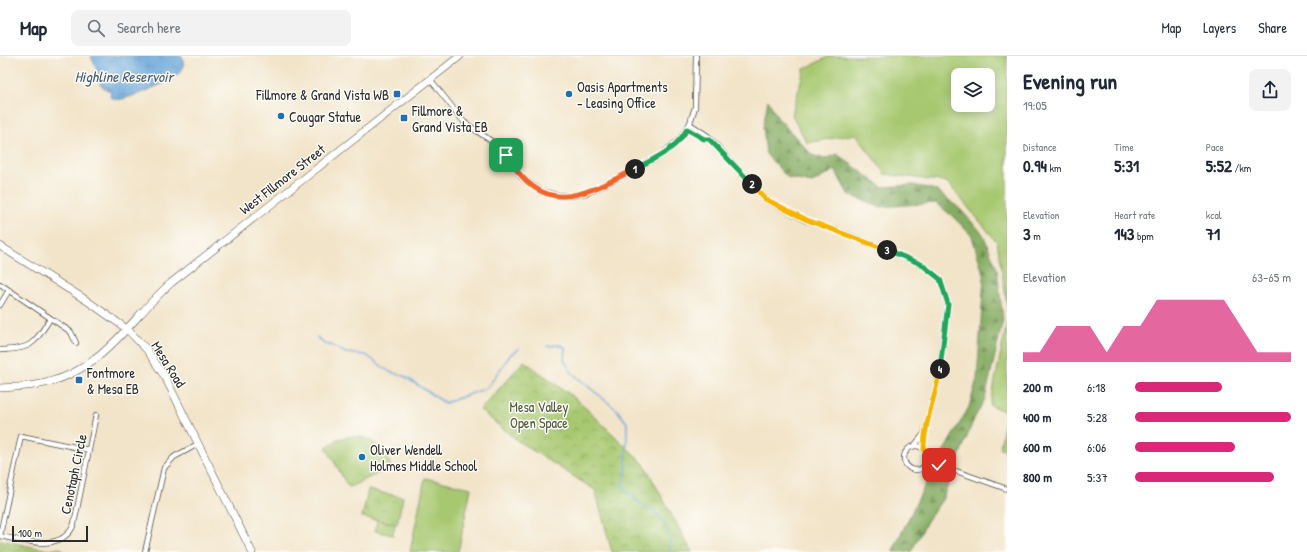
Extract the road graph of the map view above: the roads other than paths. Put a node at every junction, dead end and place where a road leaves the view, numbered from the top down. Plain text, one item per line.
1 (460, 56) edge
2 (696, 56) edge
3 (430, 79) junction
4 (690, 124) junction
5 (687, 129) junction
6 (709, 139) junction
7 (0, 246) edge
8 (0, 284) edge
9 (9, 290) junction
10 (0, 305) edge
11 (50, 319) junction
12 (127, 329) junction
13 (76, 343) dead end
14 (0, 350) edge
15 (0, 388) edge
16 (96, 415) dead end
17 (924, 434) junction
18 (198, 444) junction
19 (914, 446) junction
20 (89, 450) junction
21 (924, 450) junction
22 (927, 455) junction
23 (939, 465) junction
24 (923, 467) junction
25 (1007, 489) edge
26 (0, 535) edge
27 (145, 552) edge
28 (252, 552) edge

1 - 3 main road, West Fillmore Street
2 - 4 street
3 - 5 street
3 - 12 main road, West Fillmore Street
4 - 5 street
4 - 6 street
5 - 6 street
6 - 17 street
7 - 12 main road, Mesa Road
8 - 9 street
9 - 10 street
9 - 11 street
11 - 13 street
11 - 14 street
12 - 15 main road, West Fillmore Street
12 - 18 main road, Mesa Road
16 - 20 street, Cenotaph Circle
17 - 19 street
17 - 21 street
18 - 27 street
18 - 28 main road, Mesa Road
19 - 21 street
19 - 24 street
20 - 26 street, Cenotaph Circle
20 - 26 street
21 - 22 street
22 - 23 street
22 - 24 street
23 - 24 street
23 - 25 street

